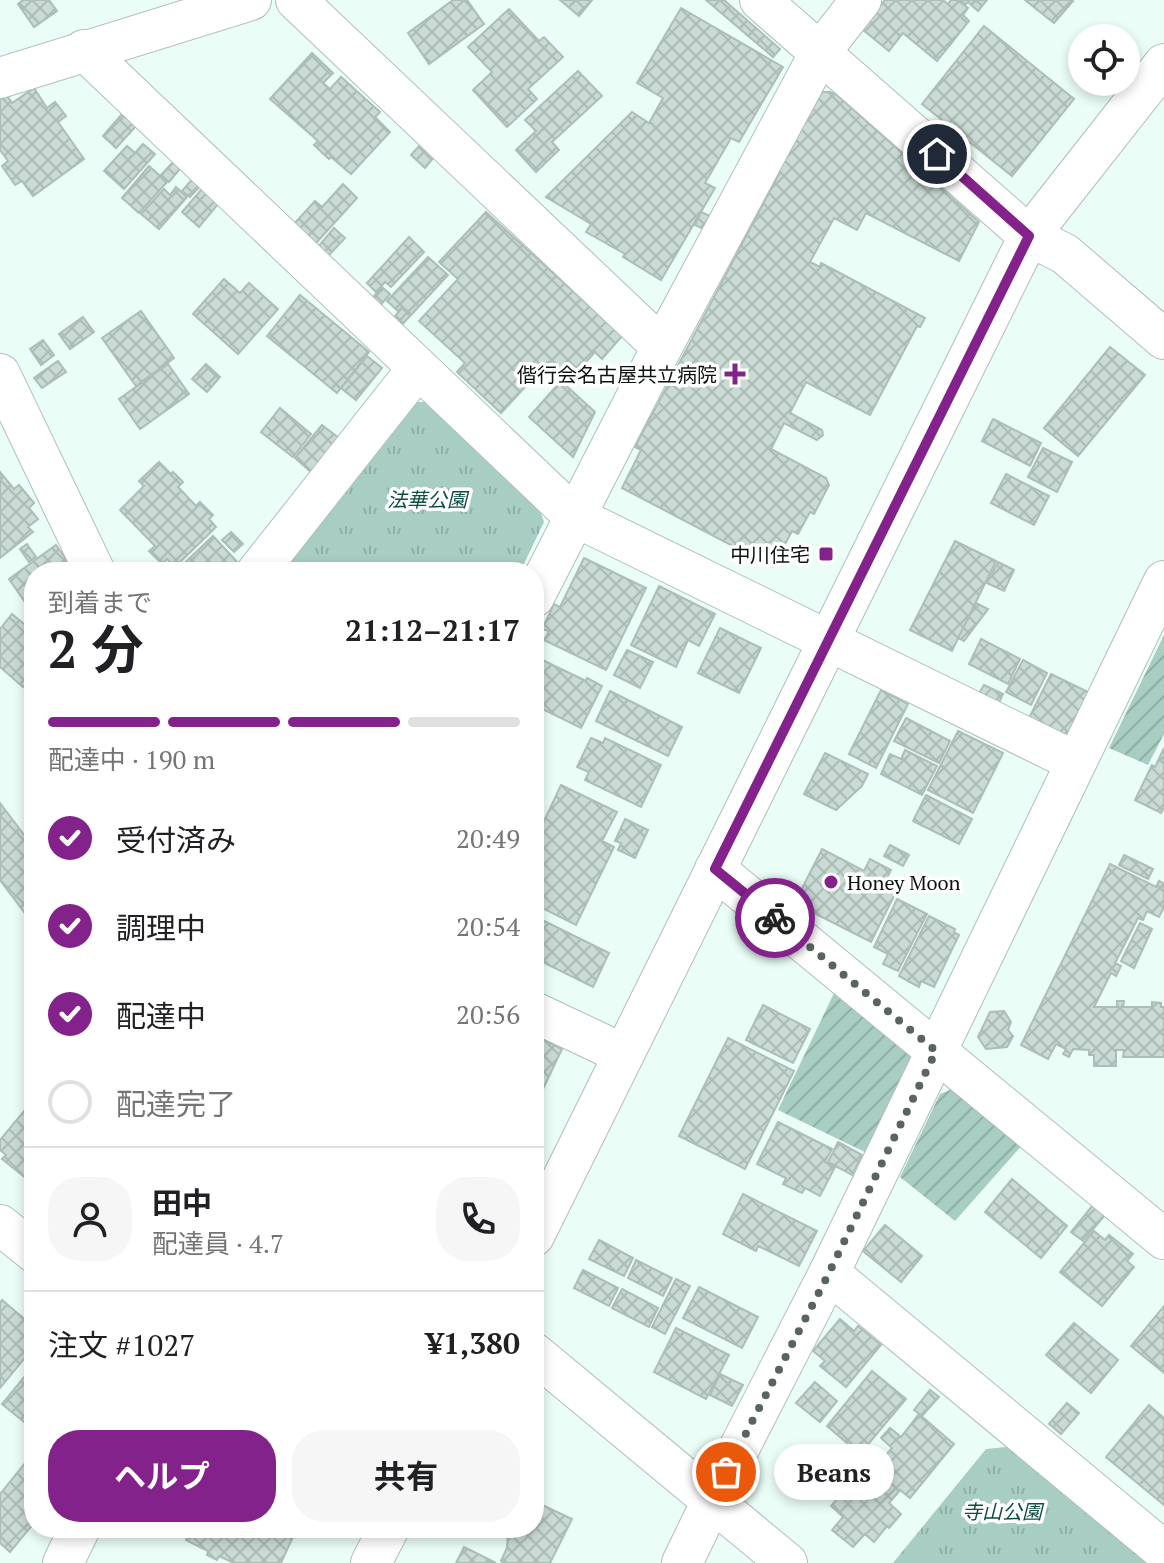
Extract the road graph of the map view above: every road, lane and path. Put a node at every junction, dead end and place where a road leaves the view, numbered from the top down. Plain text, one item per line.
1 (251, 0) edge
2 (296, 0) edge
3 (760, 0) edge
4 (861, 0) edge
5 (84, 50) junction
6 (821, 51) junction
7 (1164, 64) edge
8 (0, 78) edge
9 (1029, 236) junction
10 (1164, 339) edge
11 (662, 347) junction
12 (418, 368) junction
13 (0, 374) edge
14 (574, 516) junction
15 (90, 562) edge
16 (265, 562) edge
17 (544, 577) edge
18 (1164, 581) edge
19 (828, 641) junction
20 (1076, 762) junction
21 (715, 869) junction
22 (544, 1017) edge
23 (936, 1051) junction
24 (623, 1054) junction
25 (544, 1216) edge
26 (0, 1225) edge
27 (1164, 1239) edge
28 (24, 1244) edge
29 (829, 1273) junction
30 (544, 1361) edge
31 (712, 1501) junction
32 (75, 1538) edge
33 (384, 1538) edge
34 (1164, 1551) edge
35 (63, 1563) edge
36 (371, 1563) edge
37 (682, 1563) edge
38 (787, 1563) edge

1 - 5 street
2 - 11 street
3 - 6 street
4 - 6 street
5 - 8 street
5 - 12 street
6 - 9 street
6 - 11 street
7 - 9 street
9 - 10 street
9 - 19 street
11 - 14 street
12 - 14 street
12 - 16 street
13 - 15 street
14 - 17 street
14 - 19 street
18 - 20 street
19 - 20 street
19 - 21 street
20 - 23 street
21 - 23 street
21 - 24 street
22 - 24 street
23 - 27 street
23 - 29 street
24 - 25 street
26 - 28 street
29 - 31 street
29 - 34 street
30 - 31 street
31 - 37 street
31 - 38 street
32 - 35 street
33 - 36 street

